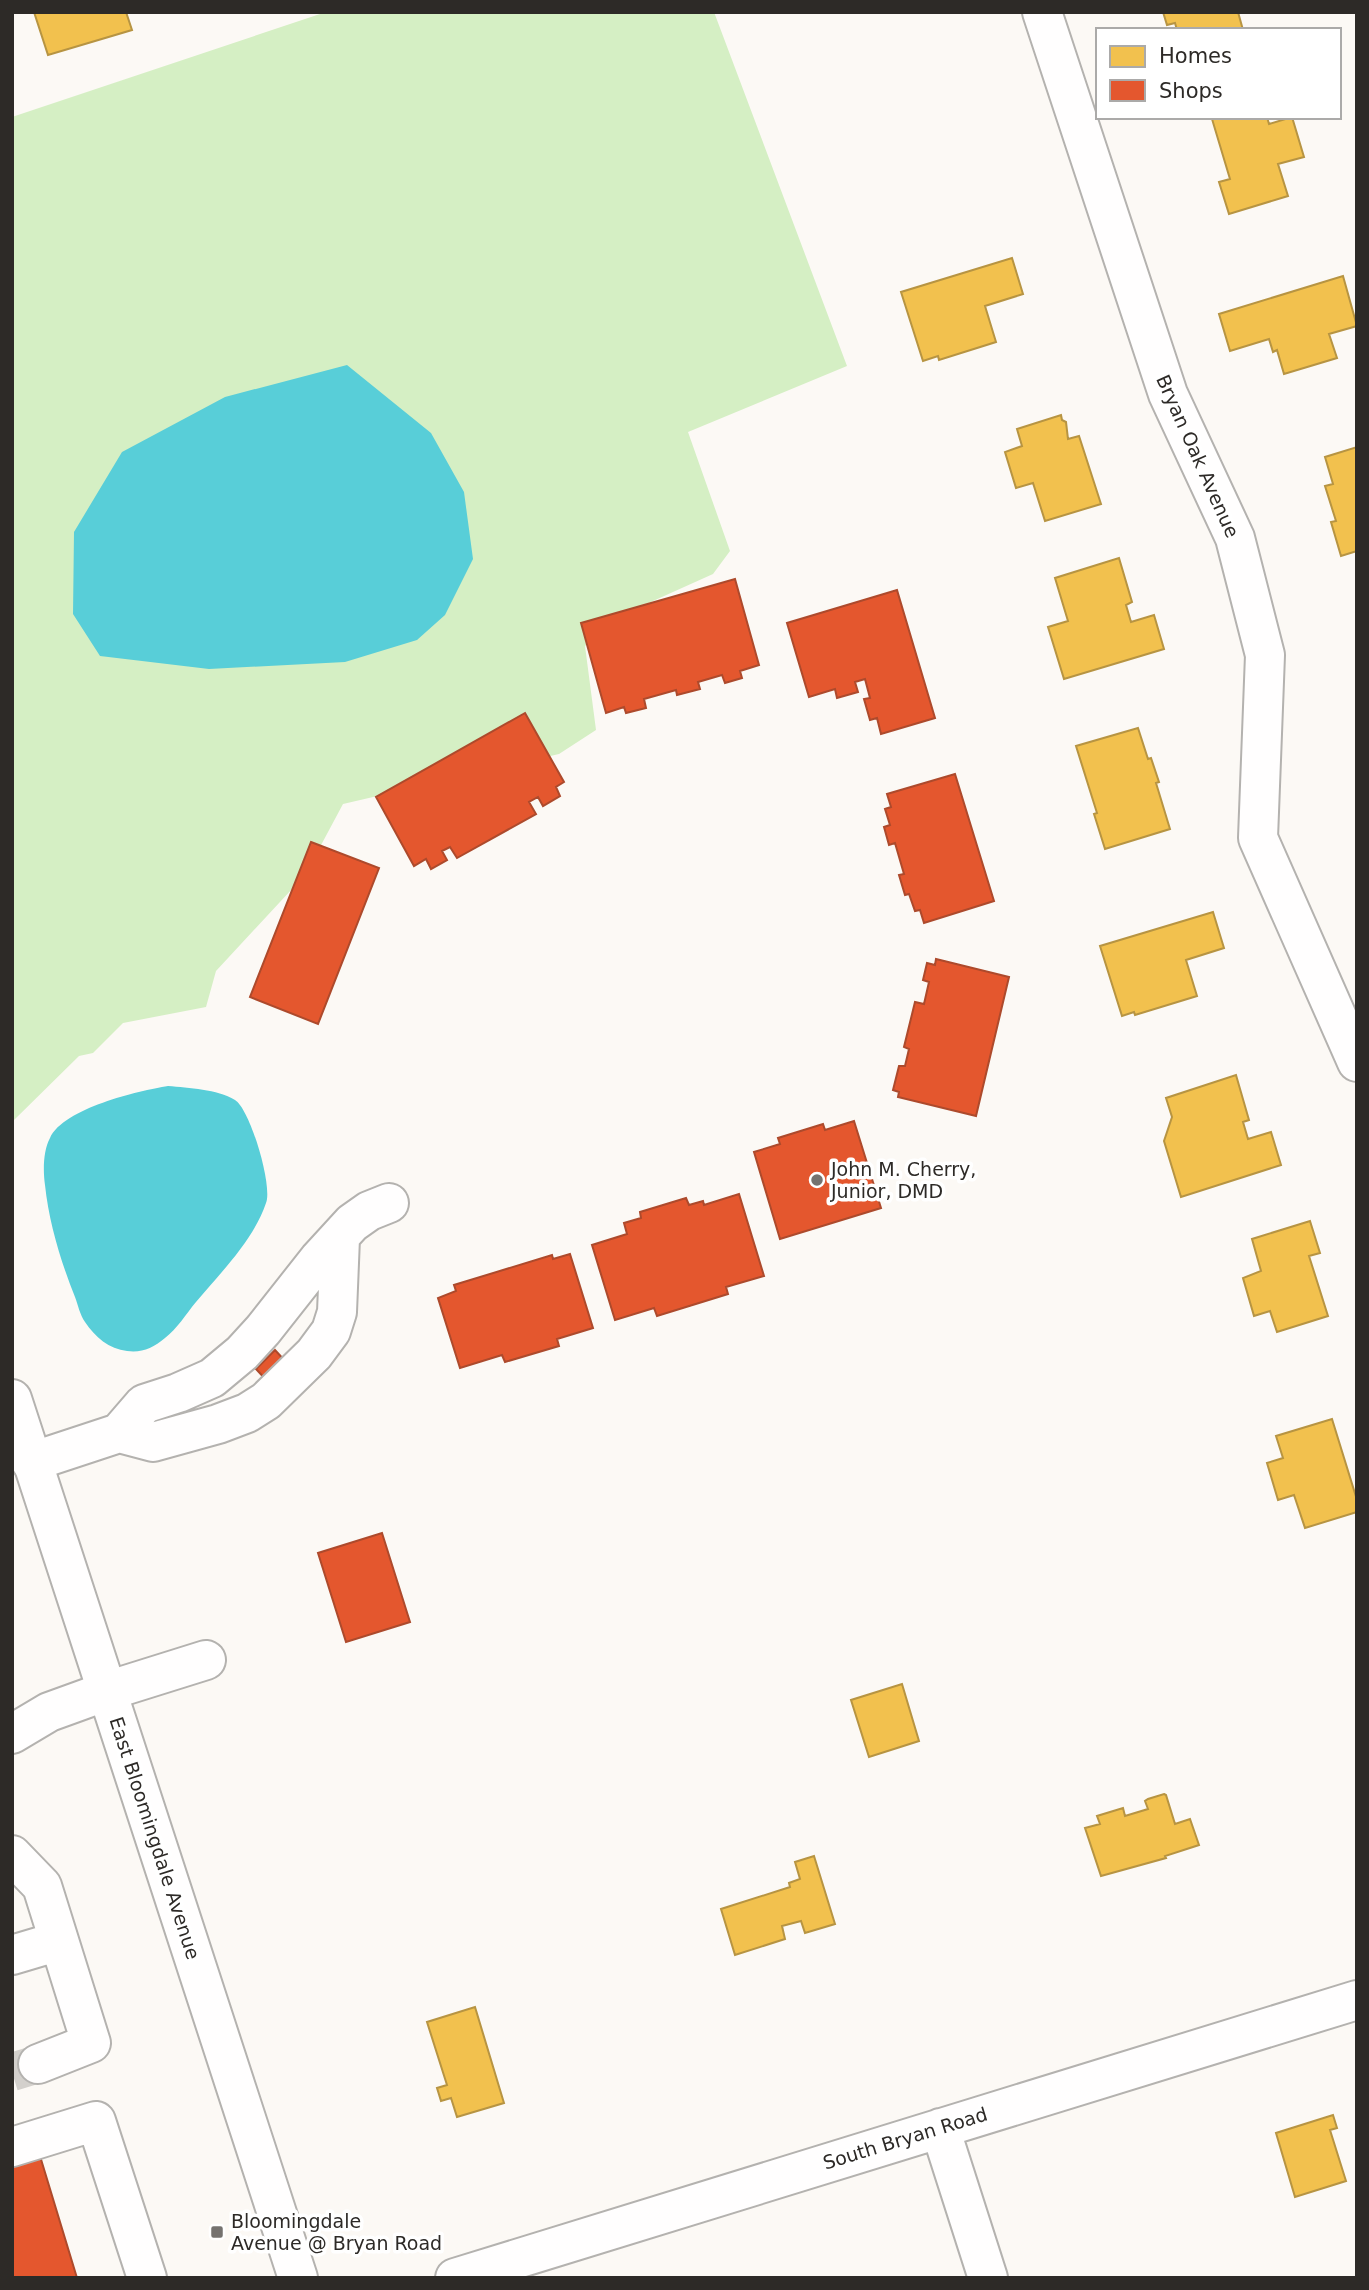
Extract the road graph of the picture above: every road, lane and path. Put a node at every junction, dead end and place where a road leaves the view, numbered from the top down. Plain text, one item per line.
1 (1042, 12) edge
2 (1357, 1062) edge
3 (390, 1203) dead end
4 (340, 1238) junction
5 (12, 1399) edge
6 (119, 1433) junction
7 (31, 1462) junction
8 (206, 1660) dead end
9 (107, 1691) junction
10 (12, 1734) edge
11 (12, 1855) edge
12 (59, 1941) junction
13 (12, 1955) edge
14 (1357, 2000) edge
15 (38, 2064) tunnel mouth
16 (940, 2127) junction
17 (12, 2147) edge
18 (147, 2278) edge
19 (298, 2278) edge
20 (455, 2278) edge
21 (988, 2278) edge

1 - 2 street, Bryan Oak Avenue
3 - 4 street
4 - 6 street
4 - 6 street
5 - 7 street, East Bloomingdale Avenue
6 - 7 street
7 - 9 street, East Bloomingdale Avenue
8 - 9 street
9 - 10 street
9 - 19 street, East Bloomingdale Avenue
11 - 12 street
12 - 13 street
12 - 15 street
14 - 16 street, South Bryan Road
16 - 20 street, South Bryan Road
16 - 21 street
17 - 18 street

